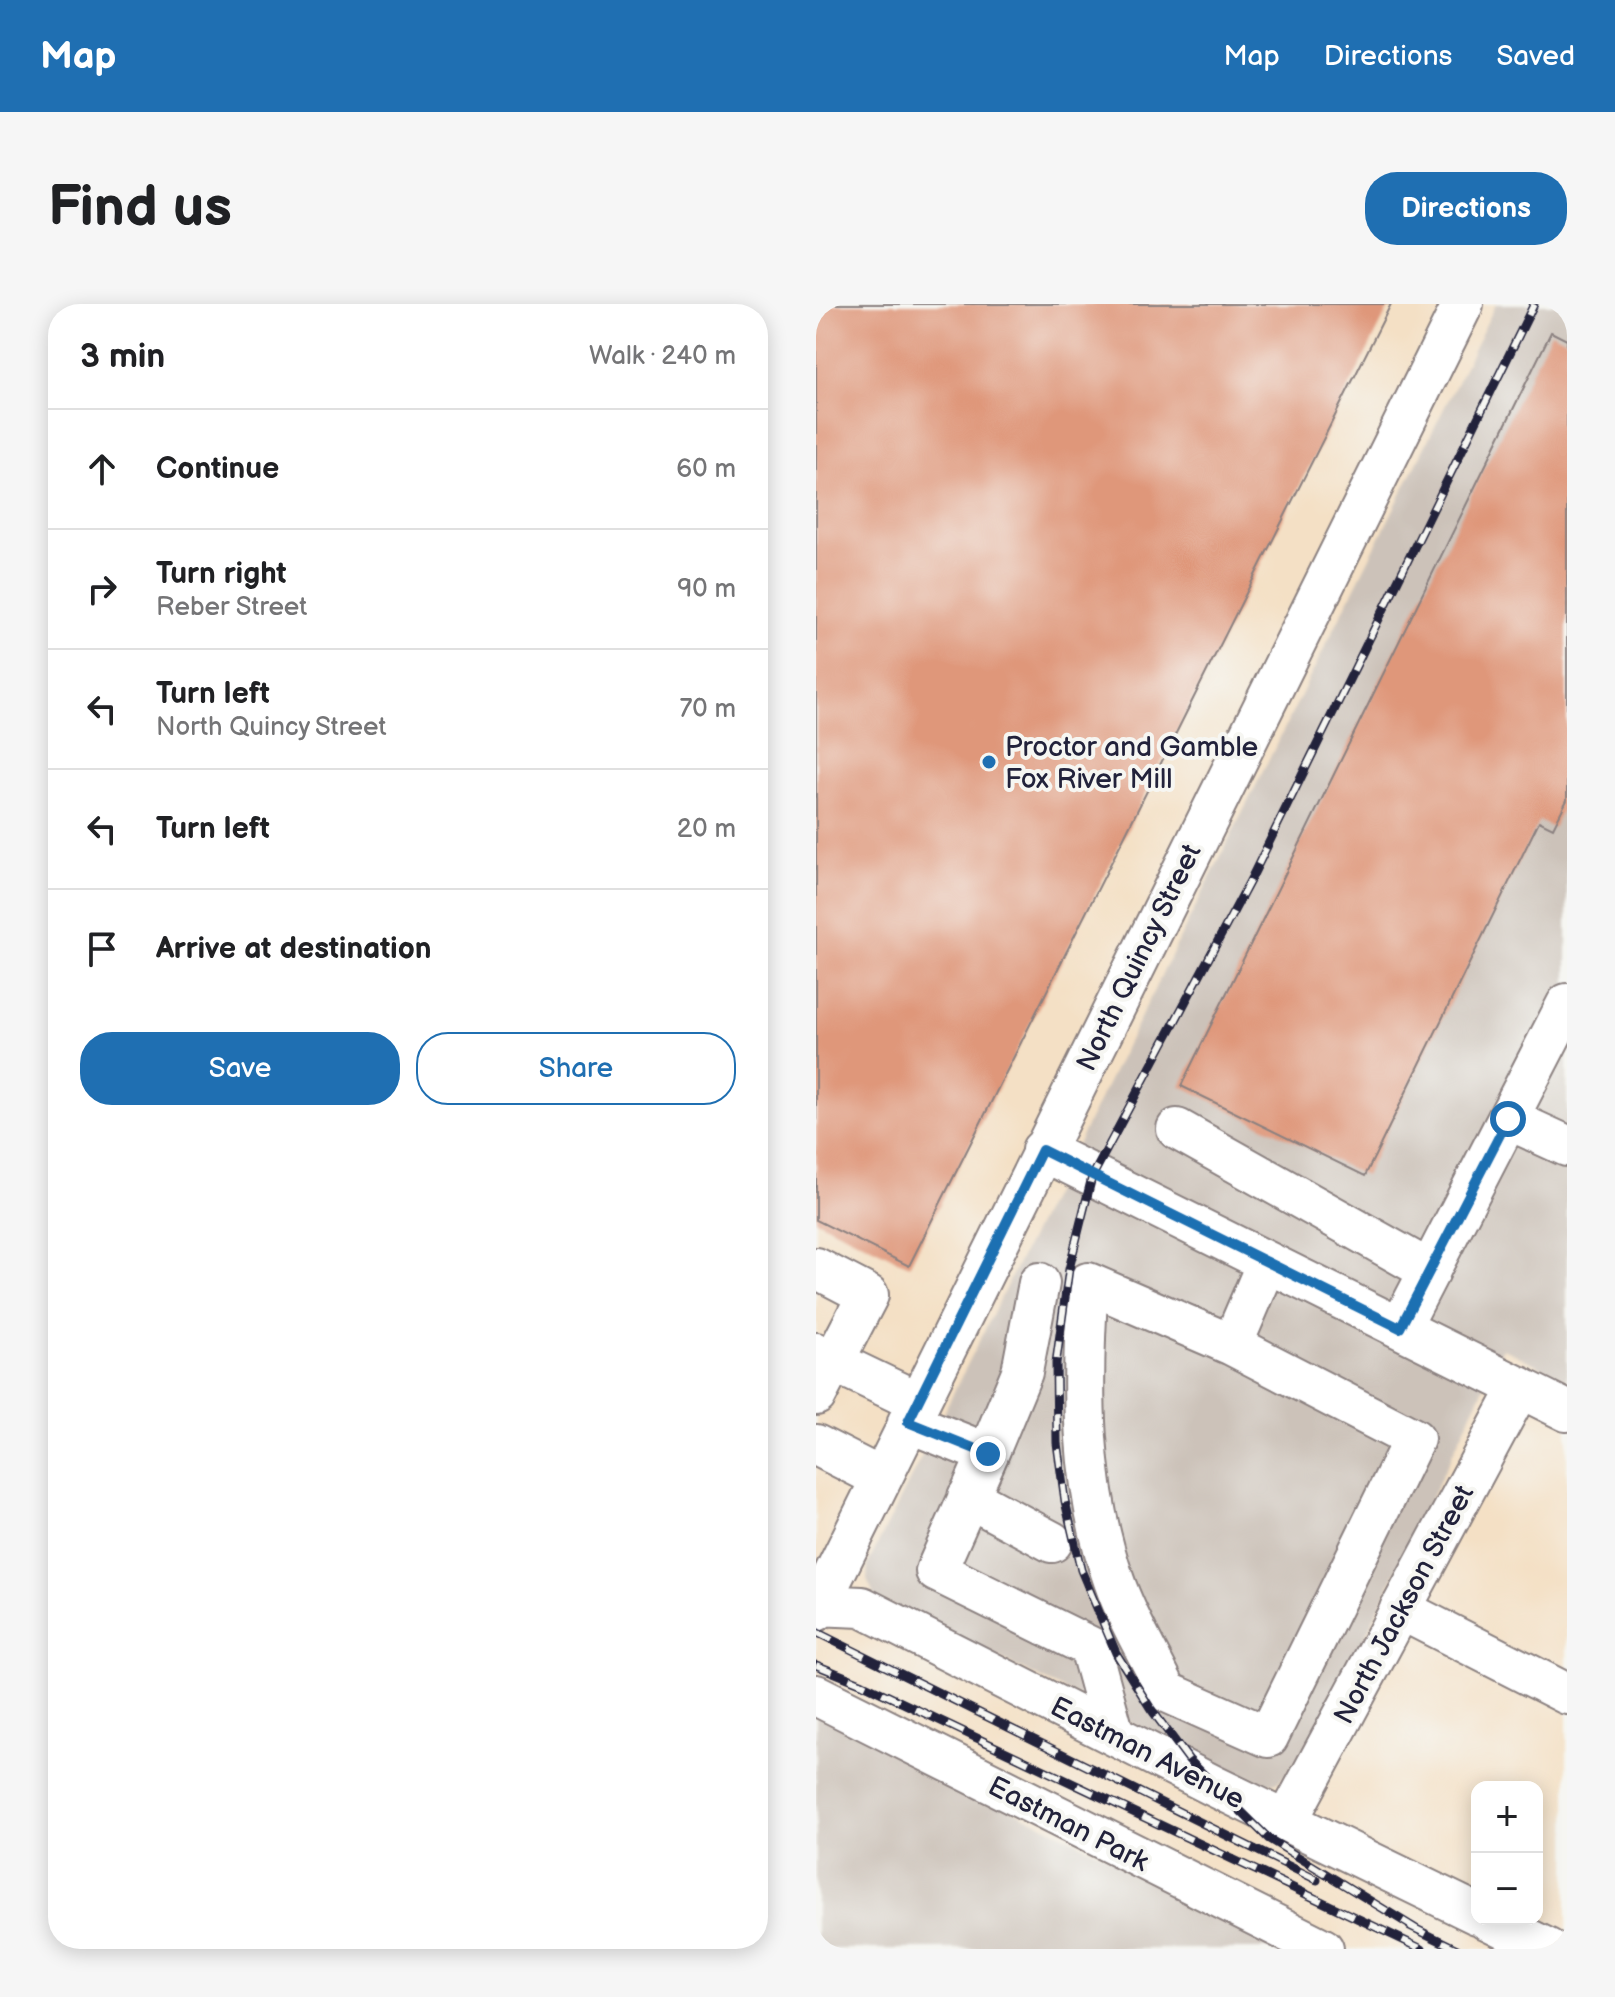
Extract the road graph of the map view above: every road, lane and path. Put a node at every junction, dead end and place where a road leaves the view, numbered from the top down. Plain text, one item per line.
1 (1463, 304) edge
2 (1567, 1004) edge
3 (1557, 1048) edge
4 (1508, 1119) junction
5 (1177, 1129) dead end
6 (1567, 1146) edge
7 (1042, 1150) junction
8 (1267, 1263) junction
9 (816, 1268) edge
10 (1430, 1271) junction
11 (1039, 1283) dead end
12 (1400, 1328) junction
13 (1232, 1345) junction
14 (822, 1370) edge
15 (1520, 1387) junction
16 (1567, 1411) edge
17 (913, 1412) junction
18 (816, 1445) edge
19 (988, 1454) junction
20 (881, 1478) junction
21 (968, 1497) junction
22 (1052, 1542) dead end
23 (817, 1607) edge
24 (1400, 1609) junction
25 (1567, 1694) edge
26 (816, 1695) edge
27 (1114, 1735) junction
28 (1287, 1821) junction
29 (1471, 1911) edge
30 (1499, 1925) edge
31 (1253, 1934) edge
32 (1323, 1949) edge
33 (1548, 1949) edge

1 - 7 street, North Quincy Street
2 - 3 street
3 - 4 street
4 - 6 street
4 - 10 street
5 - 10 street
7 - 8 street
7 - 17 street, North Quincy Street
8 - 12 street
8 - 13 street
9 - 14 street
10 - 12 street
11 - 19 street
12 - 15 street
13 - 13 street
14 - 17 street
15 - 16 street
15 - 24 street, North Jackson Street
17 - 19 street
17 - 20 street, North Quincy Street
18 - 20 street
19 - 21 street
20 - 23 street, North Quincy Street
21 - 22 street
21 - 27 street
23 - 27 street, Eastman Avenue
24 - 25 street
24 - 28 street, North Jackson Street
26 - 31 street, Eastman Park
27 - 28 street, Eastman Avenue
28 - 29 street, Eastman Avenue
30 - 33 street
31 - 32 street, Eastman Park

